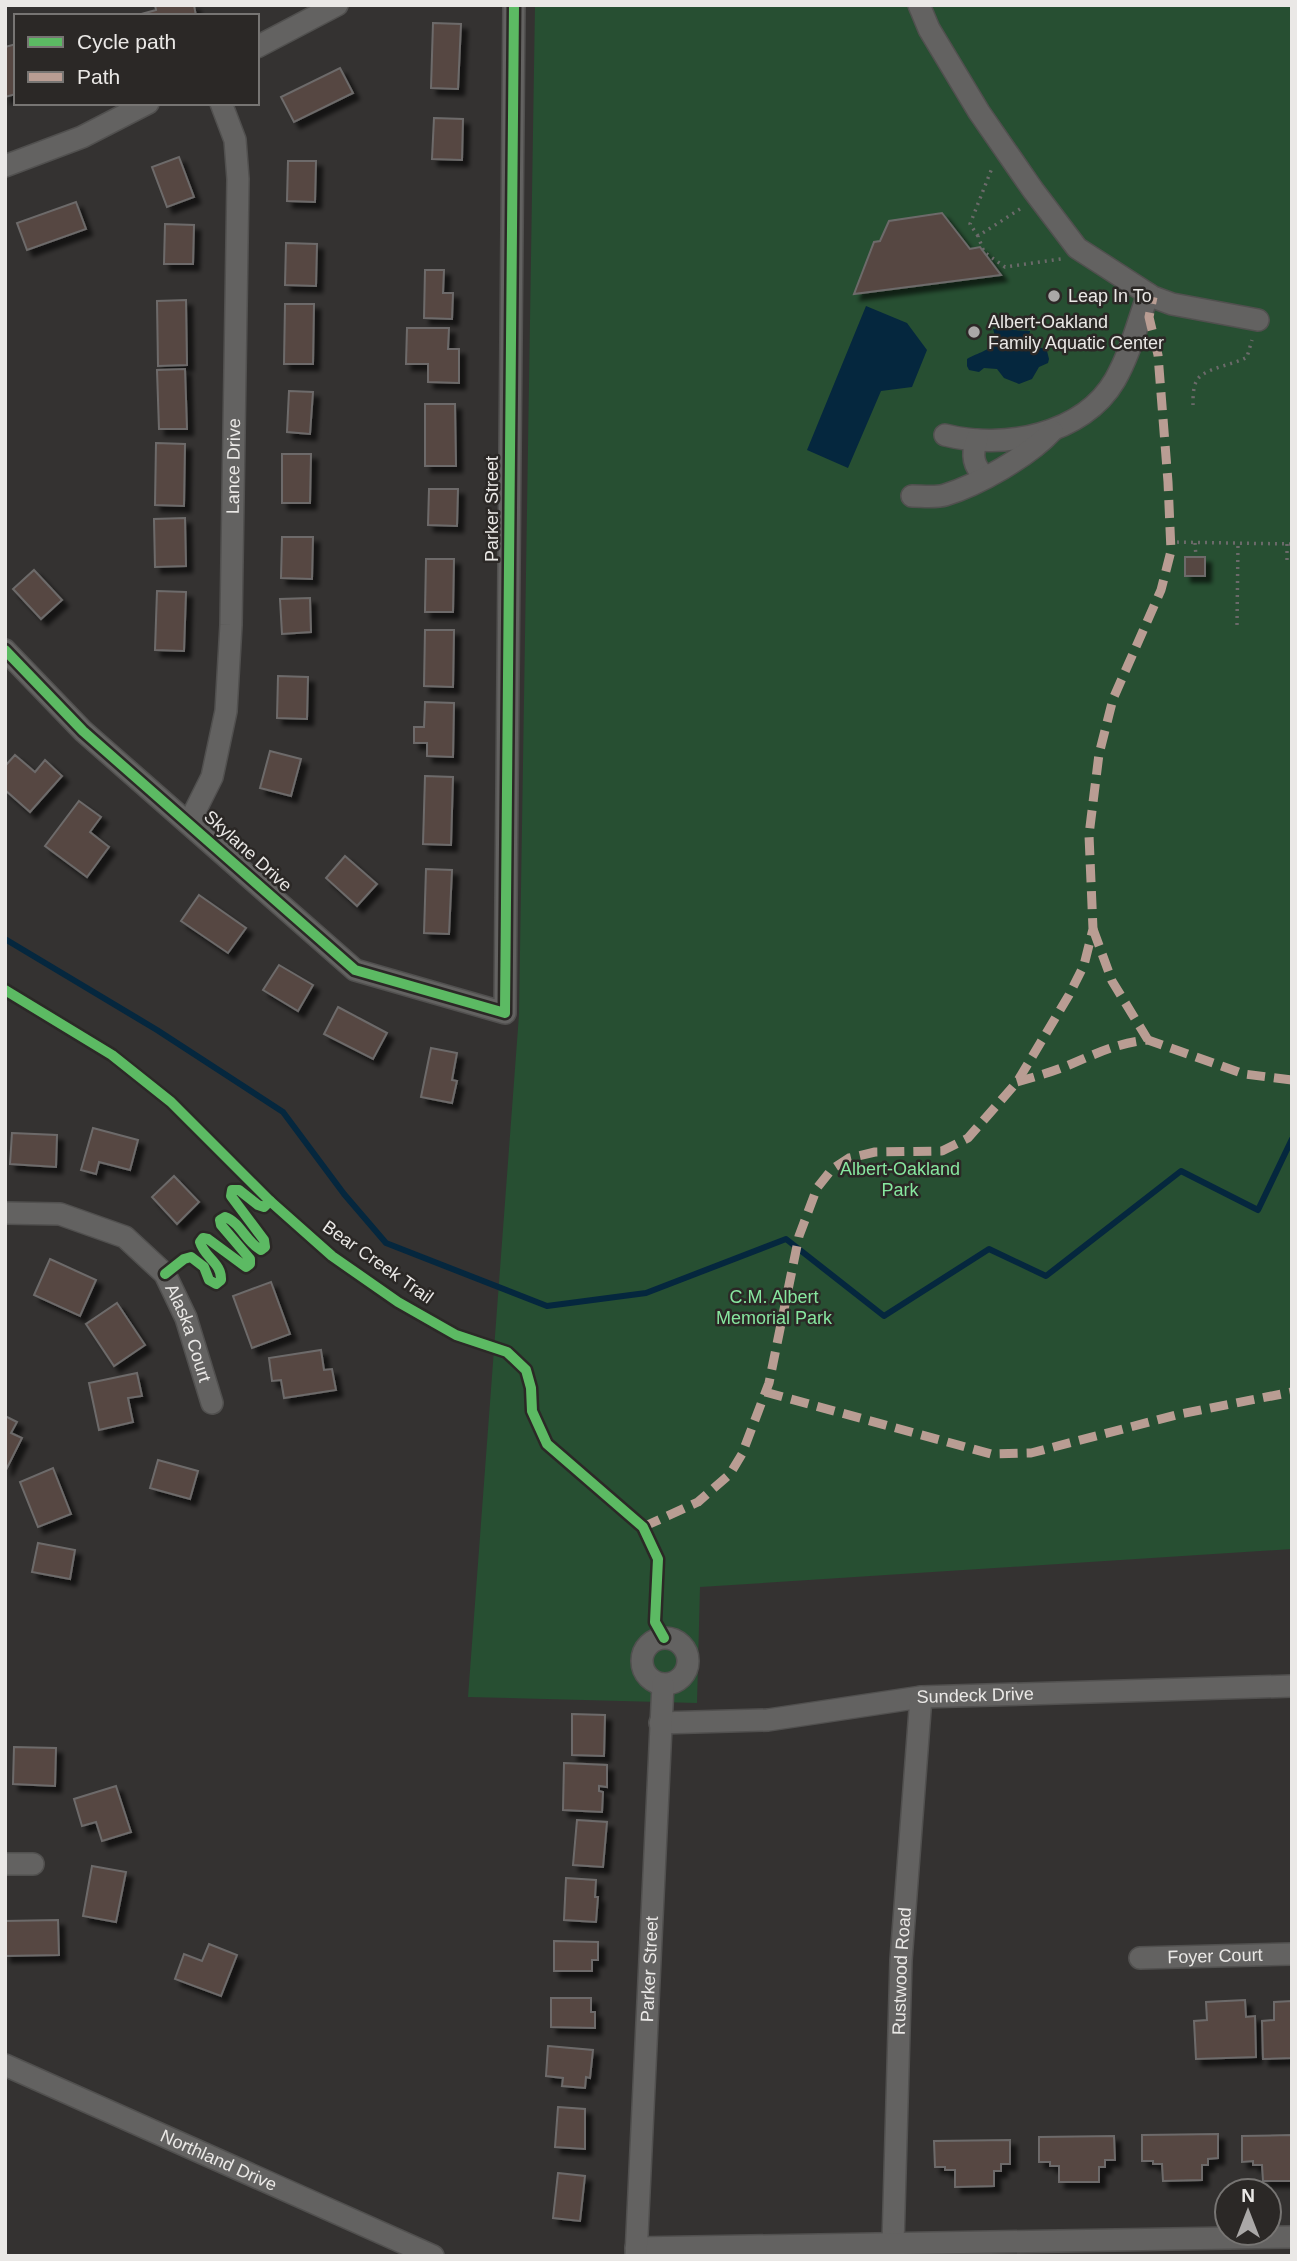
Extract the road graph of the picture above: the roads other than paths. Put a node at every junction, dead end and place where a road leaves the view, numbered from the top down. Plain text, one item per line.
1 (337, 5) edge
2 (514, 5) edge
3 (919, 5) edge
4 (259, 46) edge
5 (144, 105) edge
6 (222, 105) edge
7 (5, 166) edge
8 (1148, 294) junction
9 (1258, 320) road end
10 (1053, 430) junction
11 (945, 435) dead end
12 (977, 440) junction
13 (985, 477) junction
14 (912, 496) dead end
15 (5, 650) edge
16 (189, 823) junction
17 (505, 1013) joint
18 (5, 1213) edge
19 (212, 1404) dead end
20 (663, 1684) dead end
21 (1292, 1686) edge
22 (921, 1697) junction
23 (660, 1723) junction
24 (5, 1864) edge
25 (33, 1864) dead end
26 (1292, 1954) edge
27 (1140, 1958) dead end
28 (5, 2065) edge
29 (1292, 2237) edge
30 (893, 2244) junction
31 (636, 2252) edge
32 (433, 2256) edge

1 - 4 street
2 - 17 street, Parker Street
3 - 8 street
5 - 7 street
6 - 16 street, Lance Drive
8 - 9 street
8 - 10 street
10 - 12 street
10 - 13 street
11 - 12 street
12 - 13 street
13 - 14 street
15 - 16 street, Skylane Drive
16 - 17 street, Skylane Drive
18 - 19 street, Alaska Court
20 - 23 street, Parker Street
21 - 22 street, Sundeck Drive
22 - 23 street, Sundeck Drive
22 - 30 street, Rustwood Road
23 - 31 street, Parker Street
24 - 25 street
26 - 27 street, Foyer Court
28 - 32 street, Northland Drive
29 - 30 street
30 - 31 street

